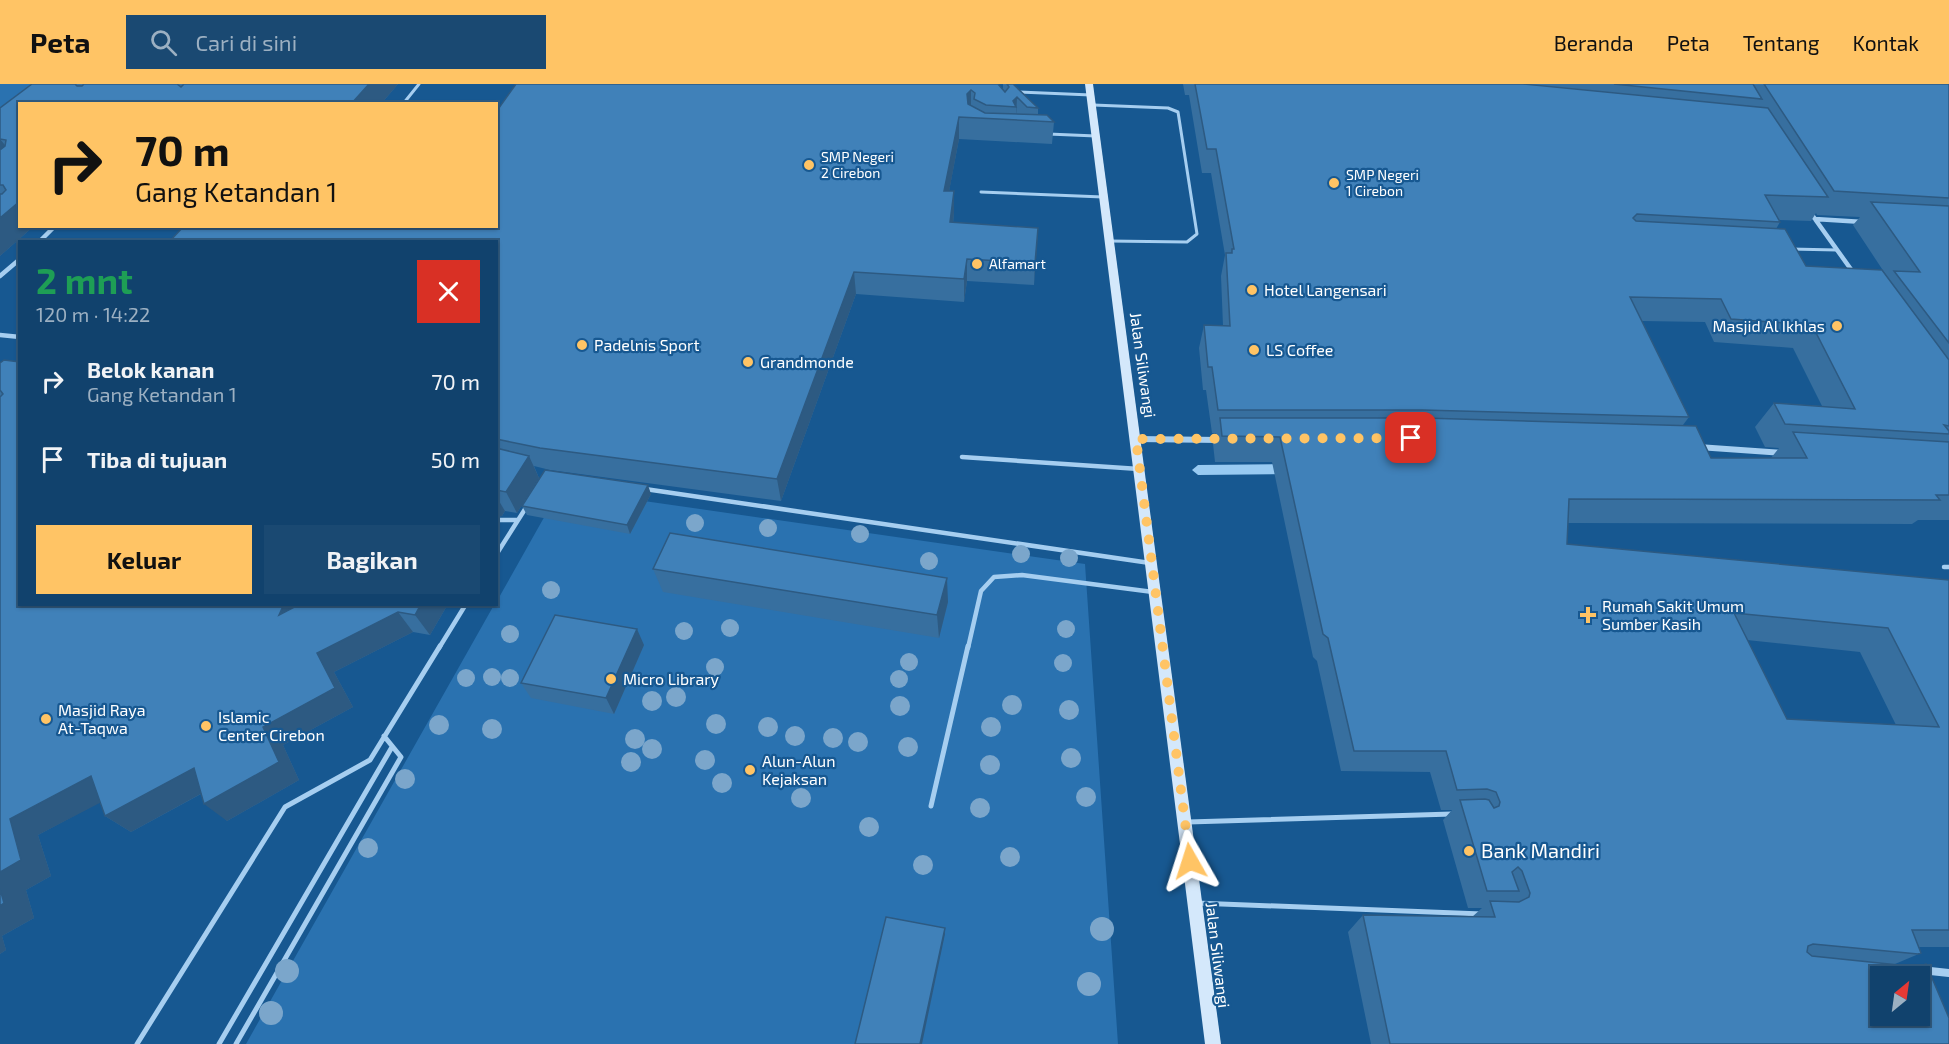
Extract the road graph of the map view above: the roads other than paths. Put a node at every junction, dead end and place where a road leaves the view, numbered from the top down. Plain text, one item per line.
1 (419, 84) edge
2 (1017, 92) edge
3 (1091, 95) edge
4 (405, 102) edge
5 (1044, 134) edge
6 (1096, 136) junction
7 (981, 192) dead end
8 (1103, 197) junction
9 (1803, 202) edge
10 (1815, 219) junction
11 (1871, 222) dead end
12 (53, 228) edge
13 (41, 240) edge
14 (1109, 241) junction
15 (1784, 249) edge
16 (1837, 250) junction
17 (18, 261) edge
18 (0, 276) edge
19 (1856, 276) edge
20 (0, 335) edge
21 (18, 337) edge
22 (1136, 439) junction
23 (1232, 440) edge
24 (1695, 447) edge
25 (1788, 453) dead end
26 (962, 457) dead end
27 (1140, 469) junction
28 (642, 488) edge
29 (530, 501) edge
30 (498, 520) edge
31 (518, 520) junction
32 (498, 552) edge
33 (1151, 563) junction
34 (1156, 592) junction
35 (465, 606) edge
36 (384, 736) junction
37 (392, 747) junction
38 (931, 806) dead end
39 (1457, 814) edge
40 (1185, 822) junction
41 (1195, 903) junction
42 (1488, 914) edge
43 (1930, 971) edge
44 (1949, 973) edge
45 (137, 1044) edge
46 (219, 1044) edge
47 (236, 1044) edge
48 (1213, 1044) edge

1 - 4 lane
2 - 3 lane
3 - 6 main road, Jalan Siliwangi
3 - 14 lane
5 - 6 lane
6 - 8 main road, Jalan Siliwangi
7 - 8 lane
8 - 14 main road, Jalan Siliwangi
9 - 10 street
10 - 11 street
10 - 16 street
12 - 13 street
14 - 22 main road, Jalan Siliwangi
15 - 16 lane
16 - 19 street
17 - 18 street
20 - 21 lane
22 - 23 street
22 - 27 main road, Jalan Siliwangi
24 - 25 street
26 - 27 lane
27 - 33 main road, Jalan Siliwangi
28 - 33 lane
29 - 31 lane
30 - 31 lane
31 - 32 lane
33 - 34 main road, Jalan Siliwangi
34 - 38 lane
34 - 40 main road, Jalan Siliwangi
35 - 36 lane
36 - 37 lane
36 - 45 lane
37 - 46 lane
37 - 47 lane
39 - 40 lane
40 - 41 main road, Jalan Siliwangi
41 - 42 lane
41 - 48 main road, Jalan Siliwangi
43 - 44 street

